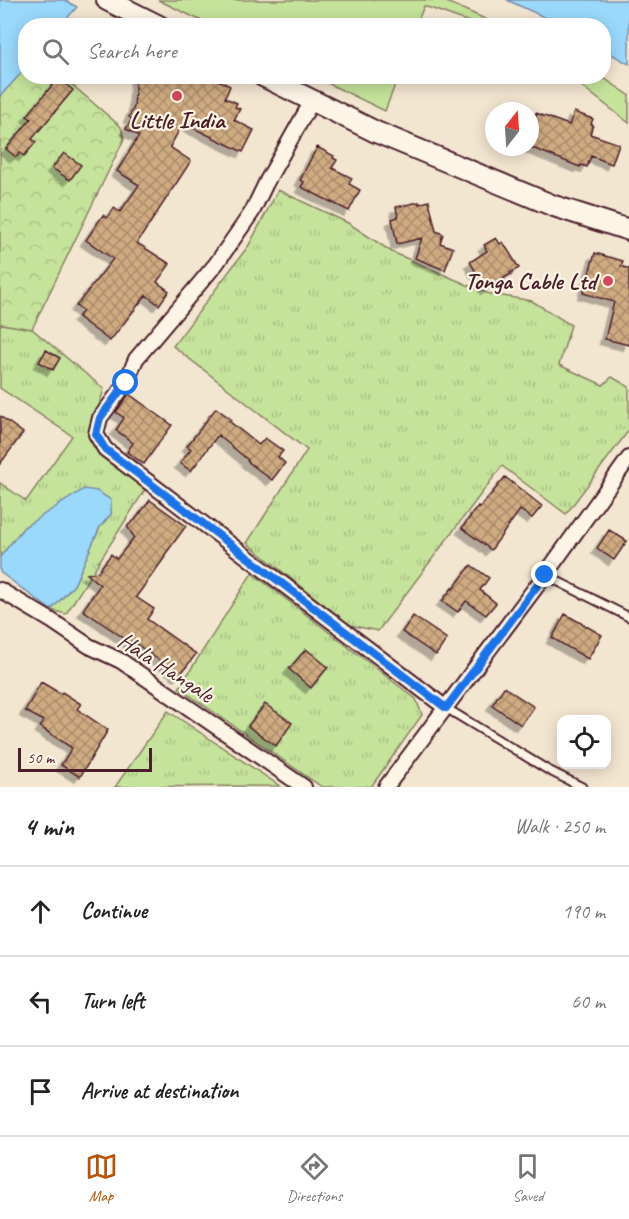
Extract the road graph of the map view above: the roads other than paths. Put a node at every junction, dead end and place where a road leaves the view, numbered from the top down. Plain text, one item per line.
1 (107, 0) edge
2 (143, 18) edge
3 (278, 84) edge
4 (312, 101) junction
5 (629, 230) edge
6 (629, 458) edge
7 (545, 575) junction
8 (0, 590) edge
9 (629, 617) edge
10 (446, 708) junction
11 (304, 787) edge
12 (386, 787) edge
13 (582, 787) edge

1 - 2 street
3 - 4 street
4 - 5 street
4 - 10 street
6 - 7 street
7 - 9 lane
7 - 10 street
8 - 11 street, Hala Hangale
10 - 12 street
10 - 13 lane

